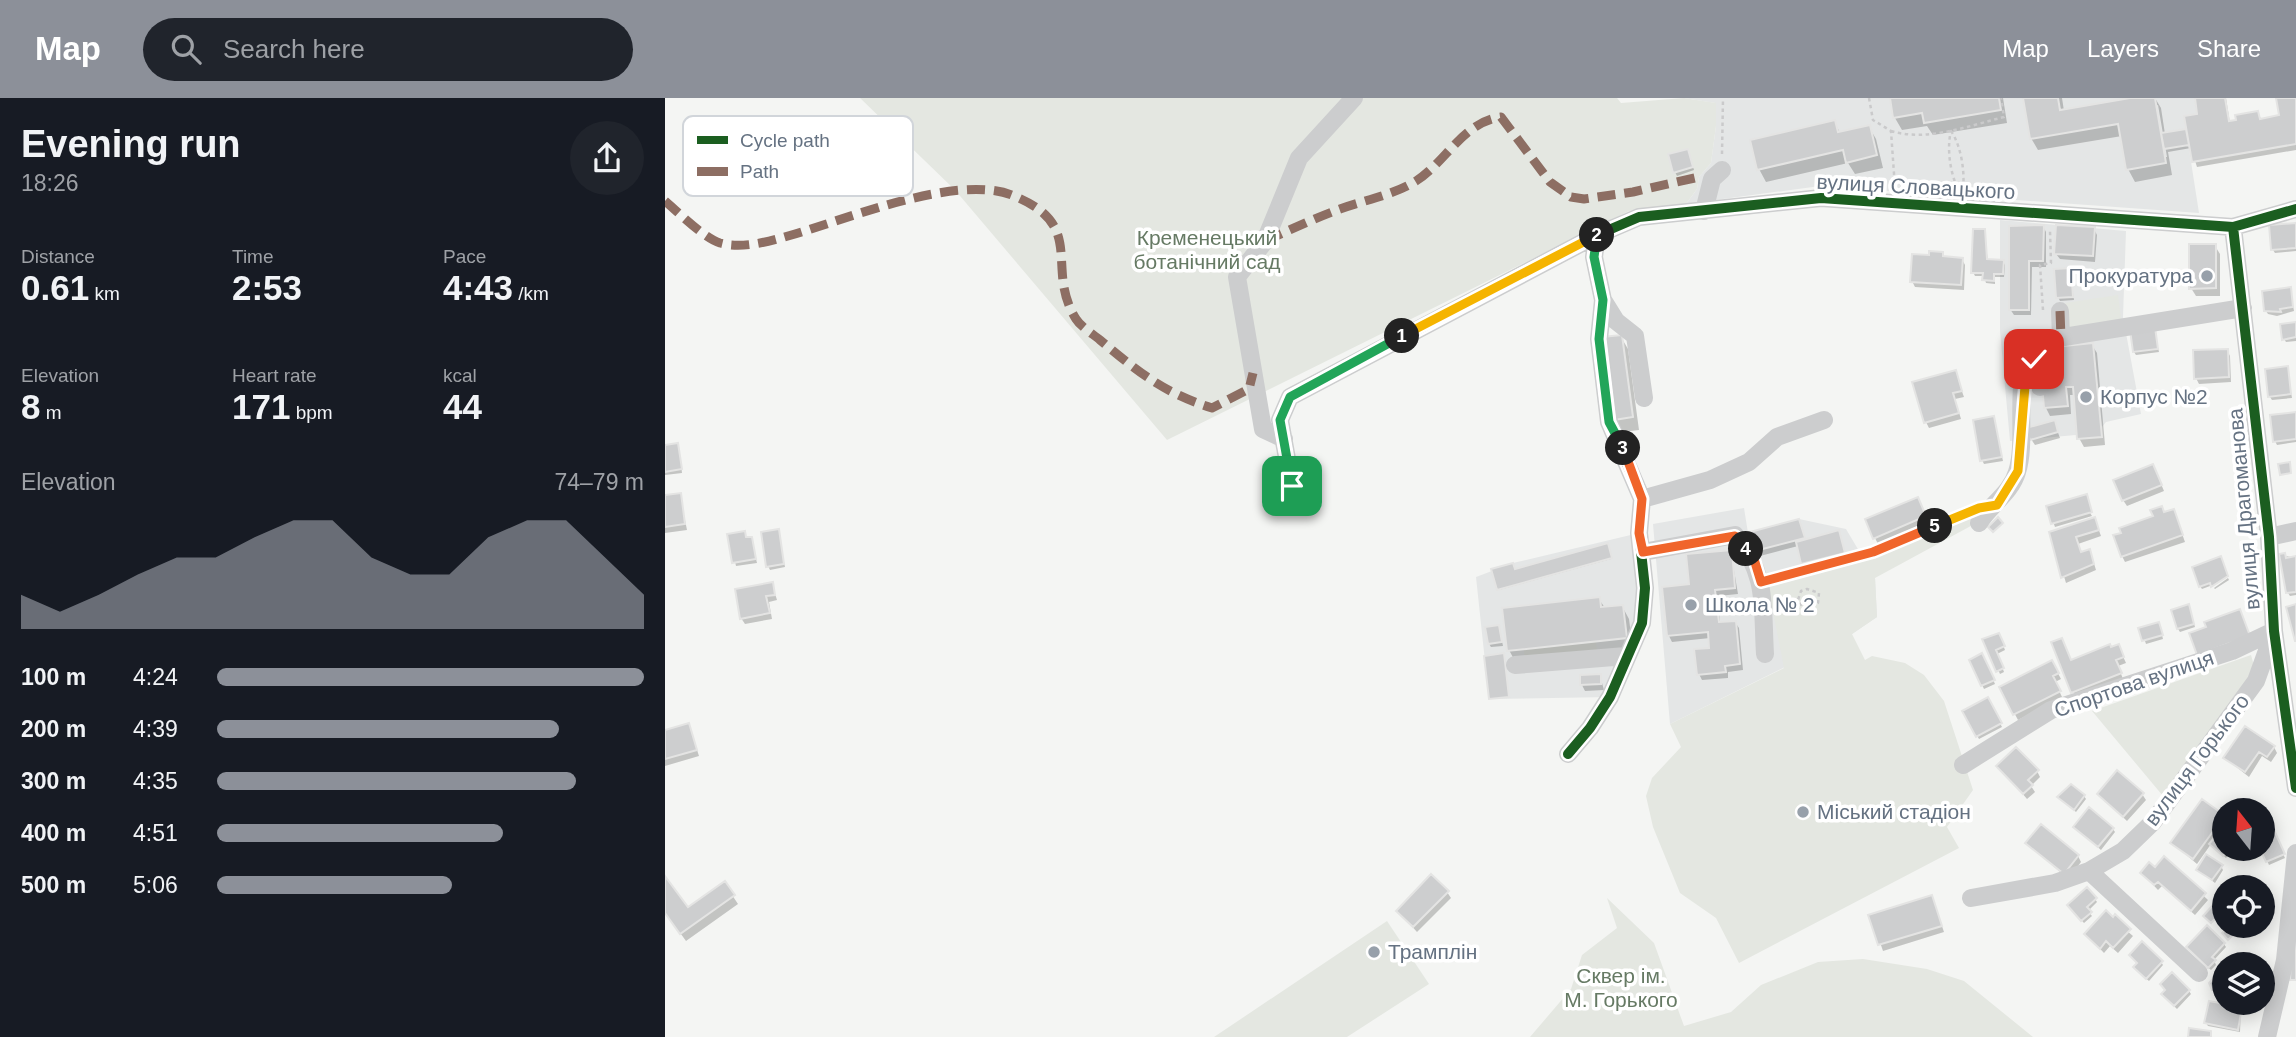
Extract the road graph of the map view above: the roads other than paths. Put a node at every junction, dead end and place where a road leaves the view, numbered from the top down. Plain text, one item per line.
1 (1354, 98) edge
2 (1722, 170) road end
3 (2296, 209) edge
4 (1704, 211) junction
5 (2233, 227) junction
6 (1597, 235) junction
7 (1603, 300) junction
8 (2243, 308) junction
9 (2052, 311) road end
10 (2061, 338) junction
11 (2028, 350) junction
12 (2040, 387) dead end
13 (1644, 398) dead end
14 (1824, 420) dead end
15 (1284, 439) junction
16 (1292, 486) dead end
17 (1642, 499) junction
18 (1973, 518) road end
19 (2296, 531) edge
20 (2269, 537) junction
21 (1643, 552) junction
22 (2274, 631) junction
23 (1765, 654) dead end
24 (1626, 656) junction
25 (1515, 665) dead end
26 (1567, 754) dead end
27 (1963, 765) dead end
28 (2296, 788) edge
29 (2296, 853) edge
30 (2089, 871) junction
31 (1971, 898) dead end
32 (2199, 973) dead end
33 (2267, 1037) edge

1 - 15 street
2 - 4 street
3 - 5 street, вулиця Словацького
4 - 5 street, вулиця Словацького
4 - 6 street, вулиця Словацького
5 - 8 street, вулиця Драгоманова
6 - 7 street
6 - 15 street, вулиця Словацького
7 - 13 street
7 - 17 street
8 - 10 street
8 - 20 street, вулиця Драгоманова
9 - 10 street
10 - 11 street
11 - 12 street
11 - 18 street
14 - 17 street
15 - 16 street, вулиця Словацького
17 - 21 street
19 - 20 street
20 - 22 street, вулиця Драгоманова
21 - 23 street
21 - 24 street
22 - 27 street, Спортова вулиця
22 - 28 street, вулиця Драгоманова
22 - 30 street, вулиця Горького
24 - 25 street
24 - 26 street
29 - 33 street
30 - 31 street, вулиця Горького
30 - 32 street

